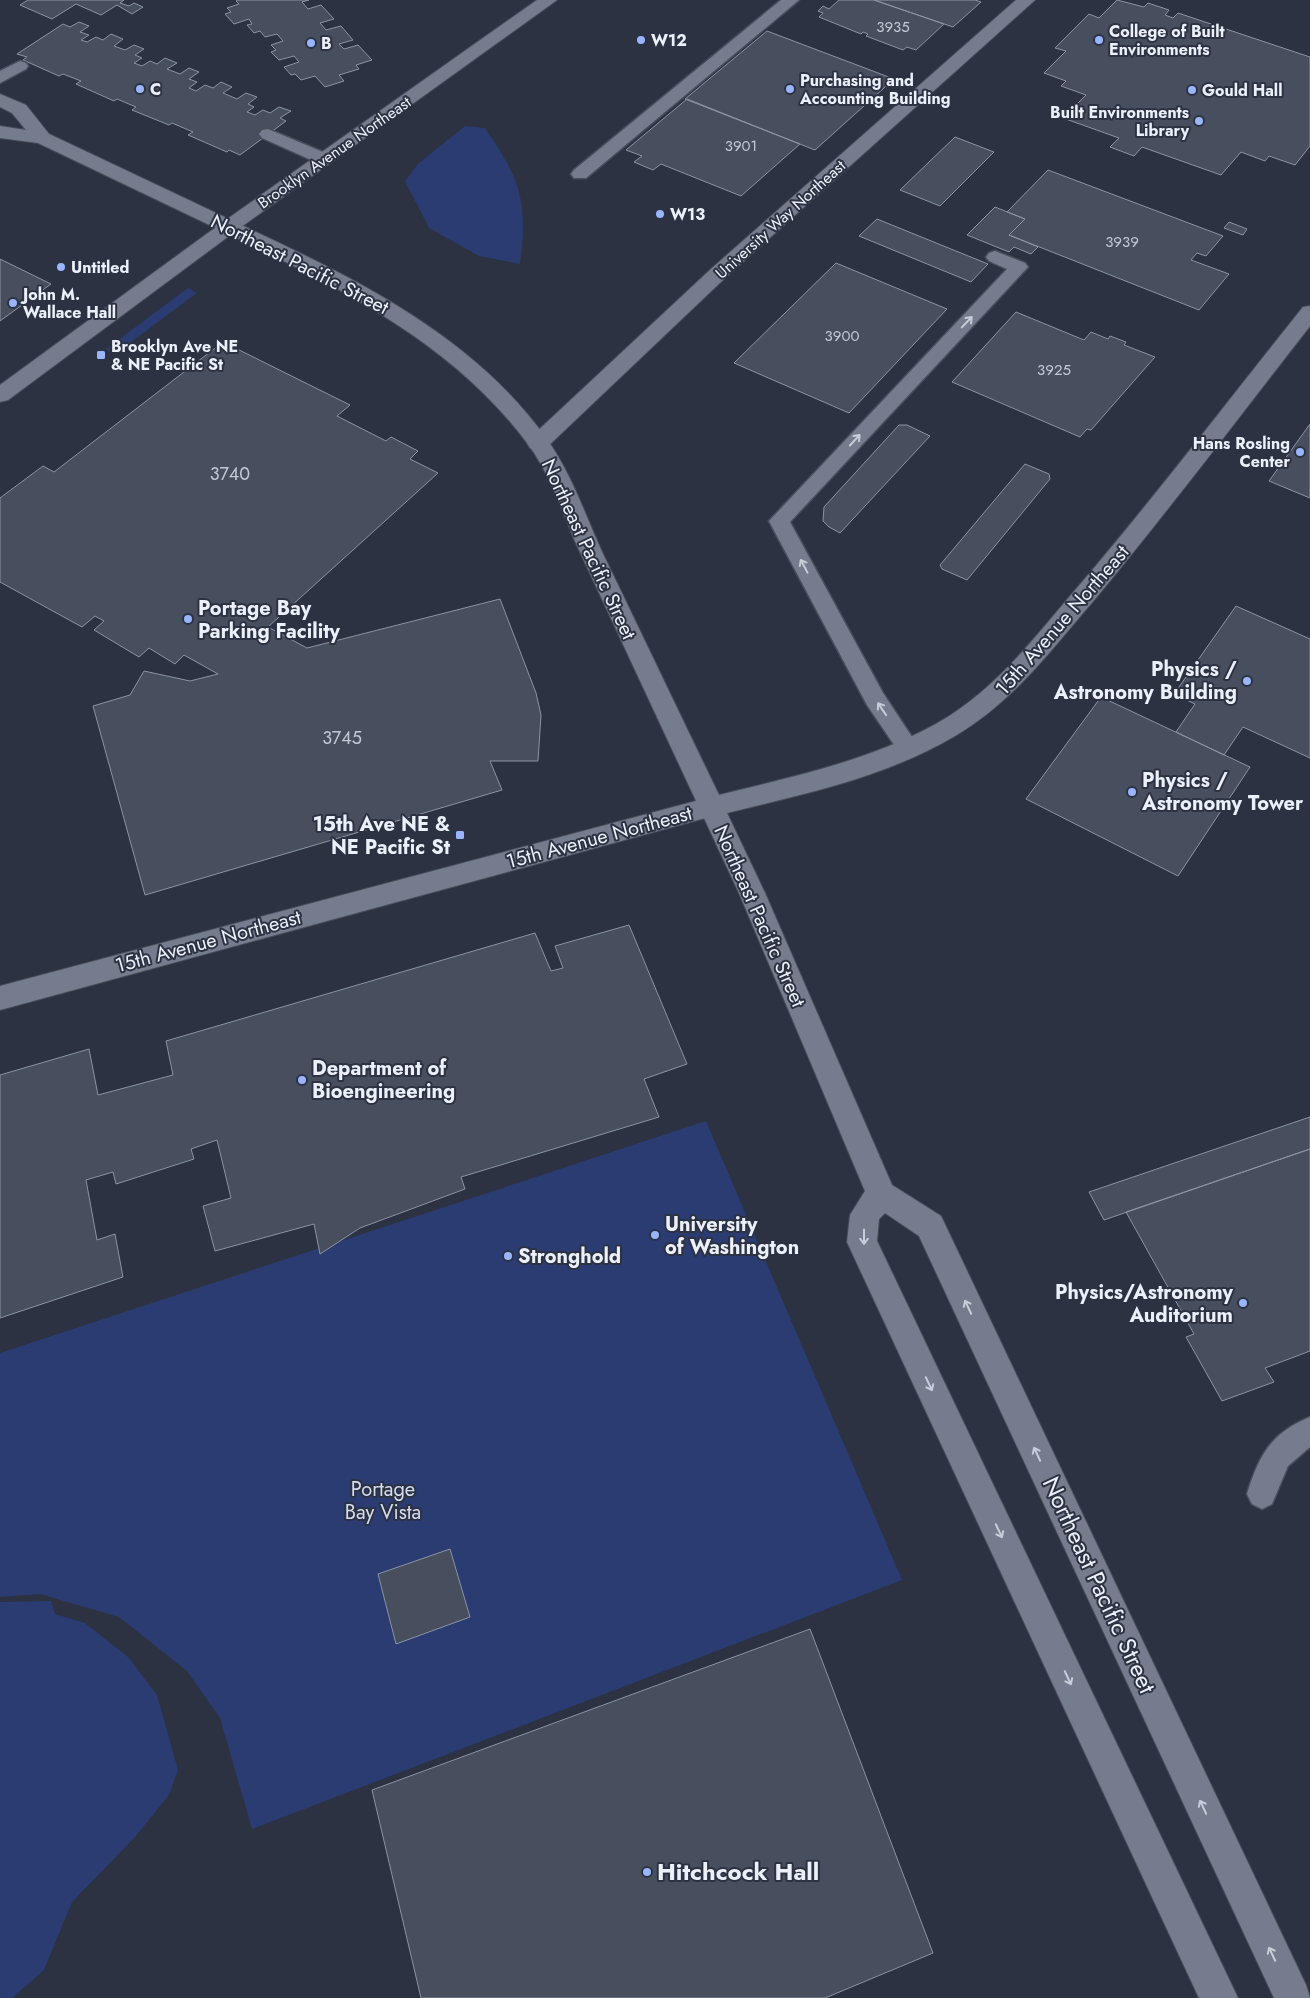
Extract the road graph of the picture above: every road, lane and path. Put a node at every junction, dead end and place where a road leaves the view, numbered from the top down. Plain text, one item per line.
1 (548, 0) edge
2 (791, 0) edge
3 (1026, 0) edge
4 (20, 66) dead end
5 (0, 78) edge
6 (0, 100) edge
7 (0, 132) edge
8 (268, 134) dead end
9 (42, 138) junction
10 (324, 159) junction
11 (580, 174) dead end
12 (230, 226) junction
13 (995, 257) dead end
14 (1310, 312) edge
15 (0, 395) edge
16 (538, 443) junction
17 (909, 749) junction
18 (711, 807) junction
19 (0, 998) edge
20 (881, 1194) junction
21 (1310, 1431) edge
22 (1262, 1494) dead end
23 (1219, 1998) edge
24 (1293, 1998) edge

1 - 10 main road, Brooklyn Avenue Northeast
2 - 11 lane
3 - 16 main road, University Way Northeast
4 - 5 lane
6 - 9 main road, Northeast Pacific Street
7 - 9 main road, Northeast Pacific Street
8 - 10 lane
9 - 12 main road, Northeast Pacific Street
10 - 12 main road, Brooklyn Avenue Northeast
12 - 15 main road, Brooklyn Avenue Northeast
12 - 16 main road, Northeast Pacific Street
17 -> 13 lane
14 - 17 main road, 15th Avenue Northeast
16 - 18 main road, Northeast Pacific Street
17 - 18 main road, 15th Avenue Northeast
18 - 19 main road, 15th Avenue Northeast
18 - 20 main road, Northeast Pacific Street
20 -> 23 main road
24 -> 20 main road, Northeast Pacific Street
21 - 22 lane

